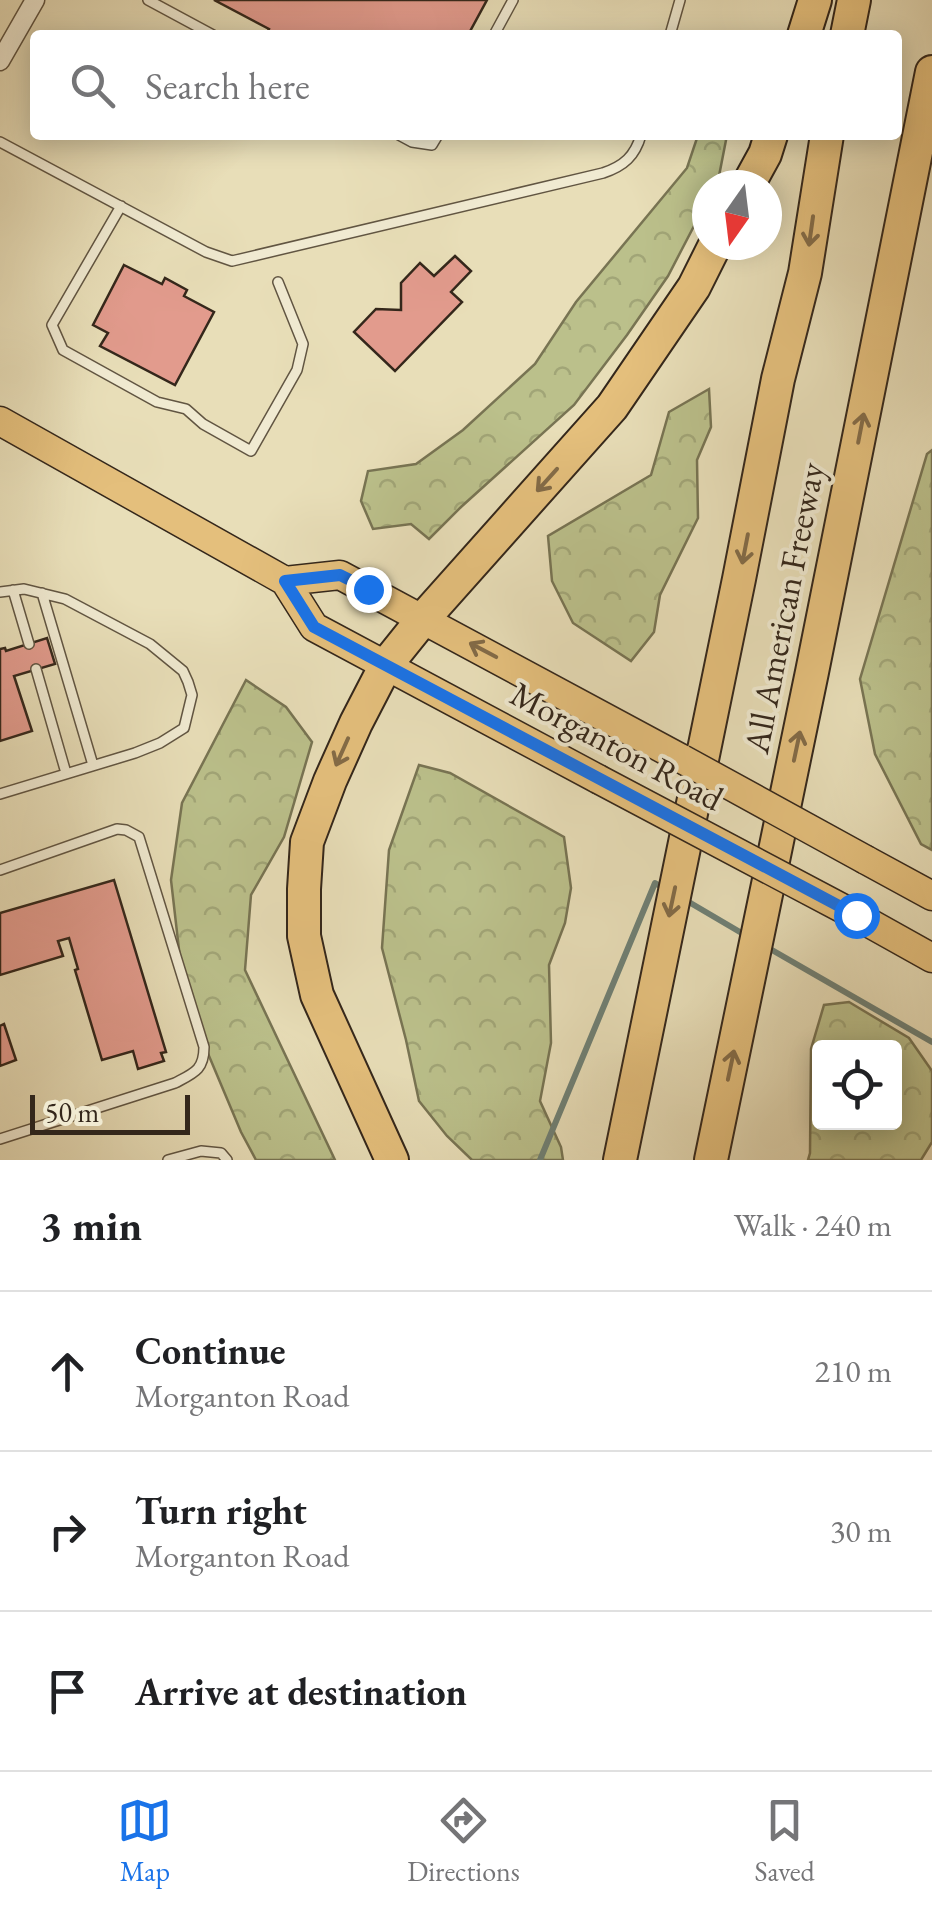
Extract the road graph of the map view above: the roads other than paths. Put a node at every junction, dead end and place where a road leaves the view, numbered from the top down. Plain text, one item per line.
1 (35, 0) edge
2 (148, 0) edge
3 (513, 0) edge
4 (680, 0) edge
5 (815, 0) edge
6 (854, 0) edge
7 (203, 30) edge
8 (497, 30) edge
9 (671, 30) edge
10 (806, 30) edge
11 (847, 30) edge
12 (0, 61) edge
13 (932, 72) edge
14 (408, 140) edge
15 (435, 140) edge
16 (639, 140) edge
17 (769, 140) edge
18 (826, 140) edge
19 (0, 142) edge
20 (756, 170) edge
21 (121, 206) junction
22 (708, 260) edge
23 (278, 282) dead end
24 (0, 421) edge
25 (285, 581) junction
26 (13, 590) junction
27 (0, 592) edge
28 (42, 594) junction
29 (424, 618) junction
30 (29, 644) dead end
31 (386, 666) junction
32 (36, 669) dead end
33 (93, 765) junction
34 (66, 772) junction
35 (0, 794) edge
36 (0, 870) edge
37 (932, 896) edge
38 (932, 958) edge
39 (0, 1139) edge
40 (168, 1160) edge
41 (227, 1160) edge
42 (392, 1160) edge
43 (620, 1160) edge
44 (711, 1160) edge

1 - 12 street
2 - 7 lane
3 - 8 lane
4 - 9 lane
5 - 10 highway
6 - 11 highway
44 -> 13 highway, All American Freeway
14 - 15 lane
16 - 21 lane
17 - 20 highway
18 -> 43 highway, All American Freeway
19 - 21 lane
21 - 23 lane
22 -> 29 highway
24 - 25 main road, Morganton Road
25 - 29 main road, Morganton Road
25 - 31 main road, Morganton Road
26 - 27 lane
26 - 28 lane
26 - 30 lane
28 - 33 lane
28 - 33 lane
29 - 31 highway
37 -> 29 main road, Morganton Road, bridge
31 - 38 main road, Morganton Road, bridge
31 -> 42 highway
32 - 34 lane
33 - 34 lane
34 - 35 lane
36 - 39 lane
40 - 41 lane

